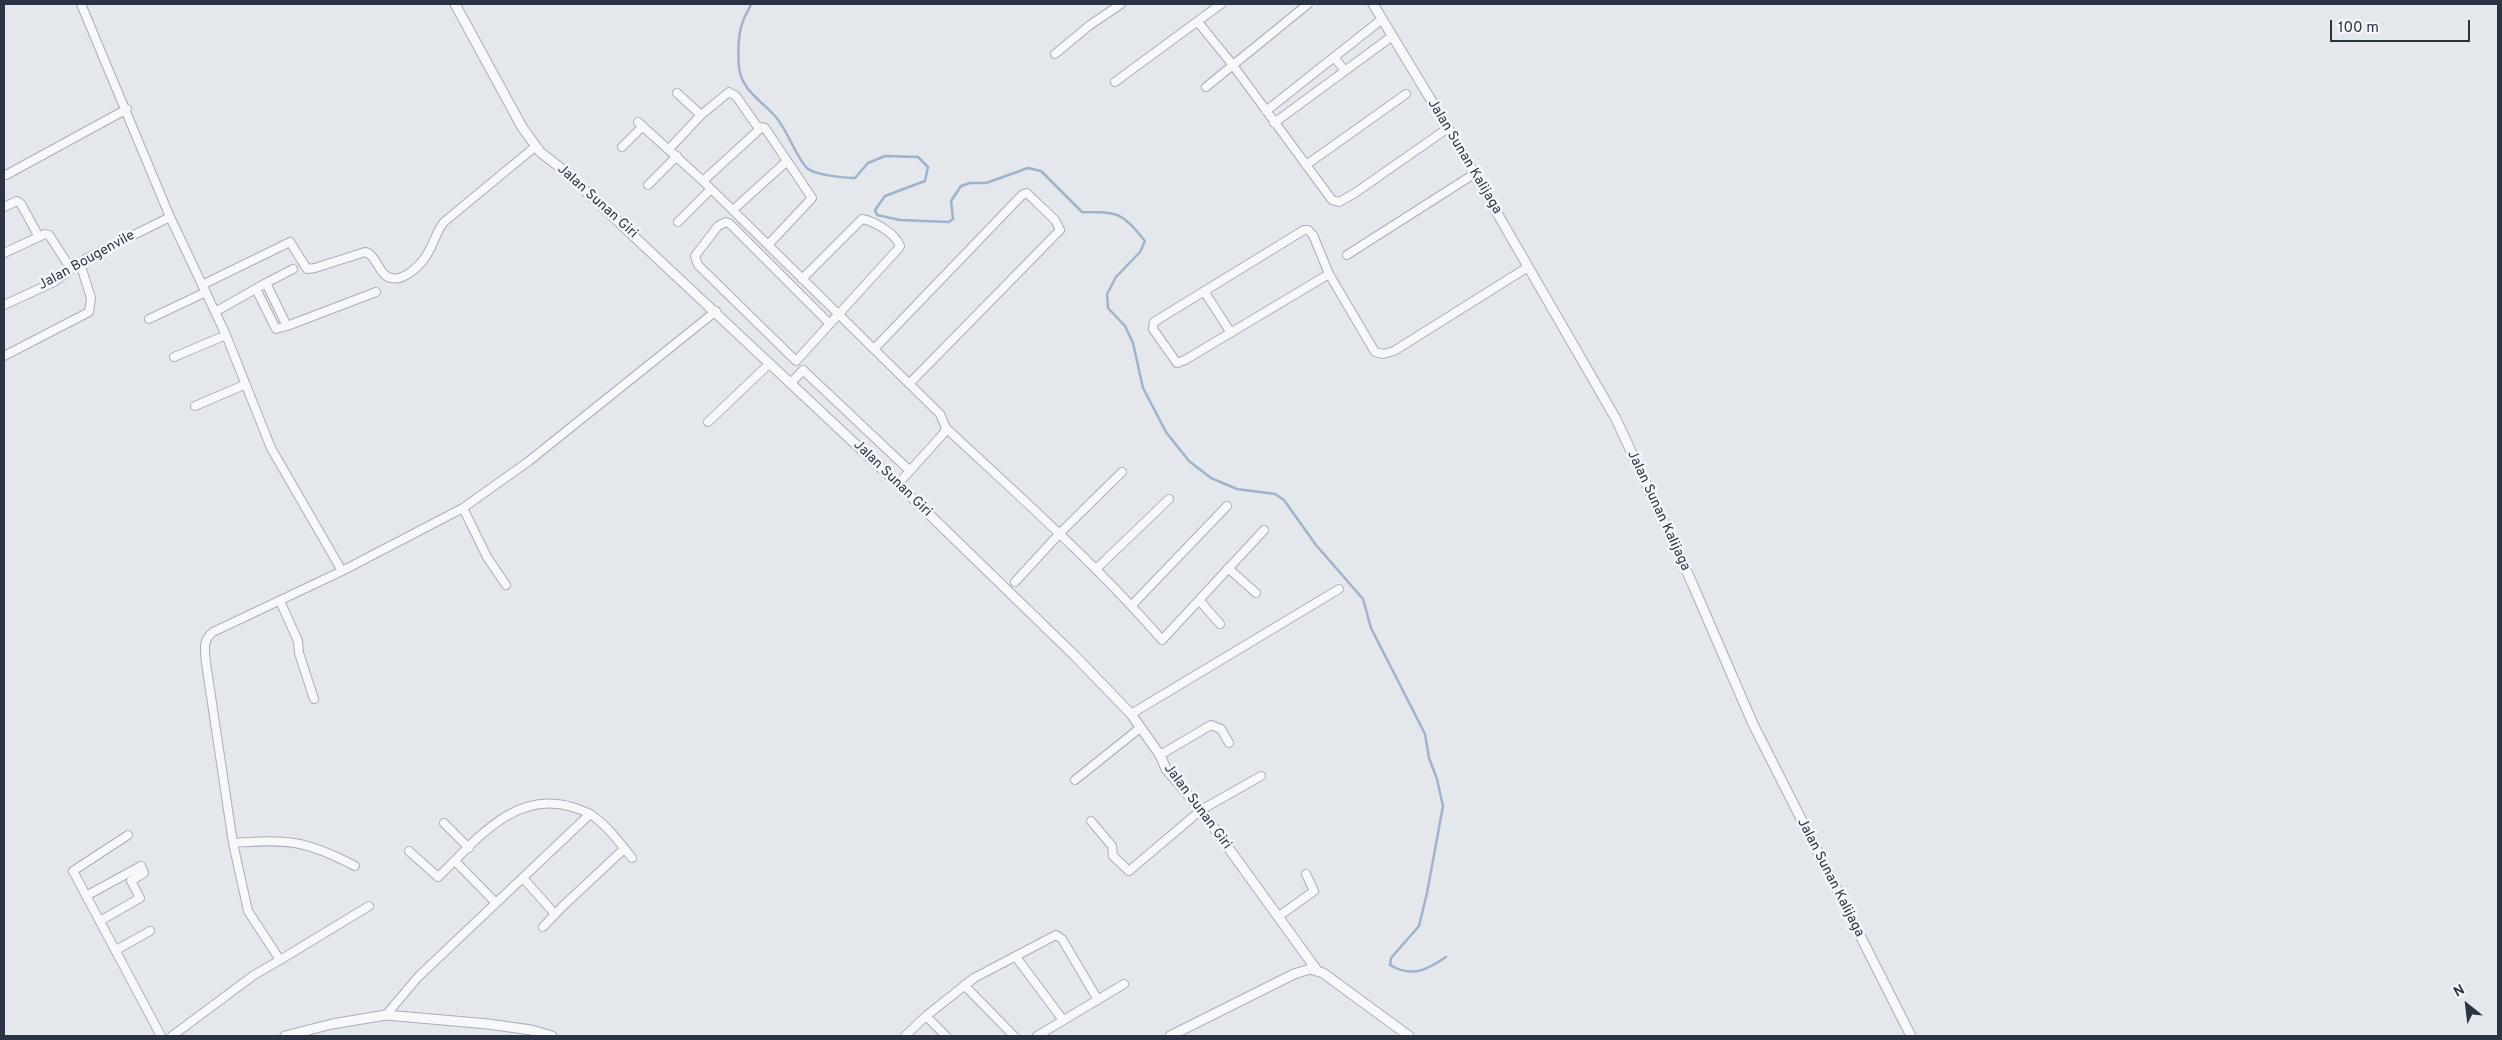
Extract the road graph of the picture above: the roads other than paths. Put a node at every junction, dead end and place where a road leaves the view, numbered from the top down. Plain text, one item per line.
1 (81, 4) edge
2 (455, 4) edge
3 (1121, 4) edge
4 (1221, 4) edge
5 (1308, 4) edge
6 (1373, 4) edge
7 (1381, 20) junction
8 (1198, 22) junction
9 (1391, 37) junction
10 (1055, 54) dead end
11 (1334, 57) junction
12 (1232, 64) junction
13 (1345, 71) junction
14 (1115, 82) dead end
15 (1301, 83) junction
16 (1206, 87) dead end
17 (677, 93) dead end
18 (1406, 94) dead end
19 (1311, 96) junction
20 (127, 109) junction
21 (1266, 111) junction
22 (701, 115) junction
23 (1274, 123) junction
24 (1448, 128) junction
25 (759, 129) junction
26 (536, 146) junction
27 (622, 148) dead end
28 (669, 148) junction
29 (677, 156) junction
30 (787, 161) junction
31 (1306, 165) junction
32 (1474, 174) junction
33 (6, 175) dead end
34 (703, 181) junction
35 (648, 185) dead end
36 (711, 189) junction
37 (4, 207) edge
38 (733, 210) junction
39 (170, 217) junction
40 (678, 222) dead end
41 (39, 236) junction
42 (768, 245) junction
43 (4, 253) edge
44 (1347, 255) dead end
45 (80, 263) junction
46 (1528, 267) junction
47 (72, 269) junction
48 (293, 269) dead end
49 (1329, 274) junction
50 (802, 279) junction
51 (266, 283) junction
52 (204, 288) junction
53 (256, 289) junction
54 (1204, 291) junction
55 (376, 292) dead end
56 (4, 305) edge
57 (716, 311) junction
58 (214, 312) junction
59 (838, 314) junction
60 (149, 319) dead end
61 (830, 324) junction
62 (287, 326) junction
63 (1231, 333) junction
64 (226, 335) junction
65 (874, 349) junction
66 (4, 356) edge
67 (174, 357) dead end
68 (770, 363) junction
69 (791, 383) junction
70 (909, 384) junction
71 (244, 385) junction
72 (195, 406) dead end
73 (708, 422) dead end
74 (946, 428) junction
75 (910, 471) junction
76 (1122, 472) dead end
77 (898, 484) junction
78 (1169, 499) dead end
79 (1227, 506) dead end
80 (463, 508) junction
81 (1264, 530) dead end
82 (1060, 533) junction
83 (1228, 568) junction
84 (1096, 570) junction
85 (342, 571) junction
86 (1015, 582) dead end
87 (506, 585) dead end
88 (1339, 588) dead end
89 (1256, 594) dead end
90 (1199, 600) junction
91 (280, 602) junction
92 (1132, 606) junction
93 (1220, 624) dead end
94 (314, 699) dead end
95 (1131, 714) junction
96 (1140, 728) junction
97 (1230, 743) dead end
98 (1160, 755) junction
99 (1261, 776) dead end
100 (1075, 780) dead end
101 (1202, 810) junction
102 (590, 814) junction
103 (1091, 821) dead end
104 (444, 823) dead end
105 (128, 835) dead end
106 (233, 843) junction
107 (469, 848) junction
108 (624, 848) junction
109 (409, 851) dead end
110 (632, 858) dead end
111 (455, 861) junction
112 (355, 866) dead end
113 (1306, 874) dead end
114 (523, 878) junction
115 (86, 896) junction
116 (496, 903) junction
117 (369, 906) dead end
118 (555, 914) junction
119 (1279, 916) junction
120 (100, 921) junction
121 (543, 927) dead end
122 (150, 931) dead end
123 (116, 950) junction
124 (1016, 957) junction
125 (280, 960) junction
126 (1316, 969) junction
127 (1124, 984) dead end
128 (964, 985) junction
129 (1098, 1000) junction
130 (386, 1015) junction
131 (926, 1016) junction
132 (1063, 1020) junction
133 (161, 1036) edge
134 (172, 1036) edge
135 (285, 1036) edge
136 (552, 1036) edge
137 (905, 1036) edge
138 (946, 1036) edge
139 (1014, 1036) edge
140 (1037, 1036) edge
141 (1170, 1036) edge
142 (1409, 1036) edge
143 (1911, 1036) edge

1 - 20 street
2 - 26 street, Jalan Sunan Giri
3 - 10 street
4 - 8 street
5 - 12 street
6 - 7 street, Jalan Sunan Kalijaga
7 - 9 street, Jalan Sunan Kalijaga
7 - 11 street
8 - 12 street
8 - 14 street
9 - 13 street
9 - 24 street, Jalan Sunan Kalijaga
11 - 13 street
11 - 15 street
12 - 16 street
12 - 21 street
13 - 19 street
15 - 19 street
15 - 21 street
17 - 22 street
18 - 31 street
19 - 23 street
20 - 33 street
20 - 39 street
21 - 23 street
22 - 25 street
22 - 28 street
23 - 31 street
24 - 31 street
24 - 32 street, Jalan Sunan Kalijaga
25 - 30 street
25 - 34 street
26 - 52 street
26 - 57 street, Jalan Sunan Giri
27 - 28 street
28 - 29 street
29 - 34 street
29 - 35 street
30 - 38 street
30 - 42 street
32 - 44 street
32 - 46 street, Jalan Sunan Kalijaga
34 - 36 street
36 - 38 street
36 - 40 street
37 - 41 street
38 - 42 street
39 - 45 street, Jalan Bougenvile
39 - 52 street
41 - 43 street
41 - 47 street
42 - 50 street
45 - 47 street, Jalan Bougenvile
45 - 66 street
46 - 49 street
46 - 143 street, Jalan Sunan Kalijaga
47 - 56 street, Jalan Bougenvile
48 - 51 street
49 - 54 street
49 - 63 street
50 - 59 street
50 - 59 street
51 - 53 street
51 - 62 street
52 - 58 street
52 - 60 street
53 - 58 street
53 - 62 street
54 - 63 street
54 - 63 street
55 - 62 street
57 - 68 street, Jalan Sunan Giri
57 - 80 street
58 - 64 street
59 - 61 street
59 - 65 street
61 - 61 street
64 - 67 street
64 - 71 street
65 - 70 street
65 - 70 street
68 - 69 street, Jalan Sunan Giri
68 - 73 street
69 - 75 street
69 - 77 street, Jalan Sunan Giri
70 - 74 street
71 - 72 street
71 - 85 street
74 - 75 street
74 - 82 street
75 - 77 street
76 - 82 street
77 - 95 street, Jalan Sunan Giri
78 - 84 street
79 - 92 street
80 - 85 street
80 - 87 street
81 - 83 street
82 - 84 street
82 - 86 street
83 - 89 street
83 - 90 street
84 - 92 street
85 - 91 street
88 - 95 street
90 - 92 street
90 - 93 street
91 - 94 street
91 - 106 street
95 - 96 street, Jalan Sunan Giri
96 - 98 street, Jalan Sunan Giri
96 - 100 street
97 - 98 street
98 - 101 street, Jalan Sunan Giri
99 - 101 street
101 - 103 street
101 - 119 street, Jalan Sunan Giri
102 - 107 street
102 - 108 street
102 - 114 street
104 - 107 street
105 - 115 street
106 - 112 street
106 - 125 street
107 - 111 street
108 - 110 street
108 - 118 street
109 - 111 street
111 - 116 street
113 - 119 street
114 - 116 street
114 - 118 street
115 - 120 street
115 - 120 street
116 - 130 street
117 - 125 street
118 - 121 street
119 - 126 street, Jalan Sunan Giri
120 - 123 street
122 - 123 street
123 - 133 street
124 - 128 street
124 - 129 street
124 - 132 street
125 - 134 street
126 - 141 street
126 - 142 street, Jalan Sunan Giri
127 - 129 street
128 - 131 street
128 - 139 street
129 - 132 street
130 - 135 street
130 - 136 street
131 - 137 street
131 - 138 street
132 - 140 street

